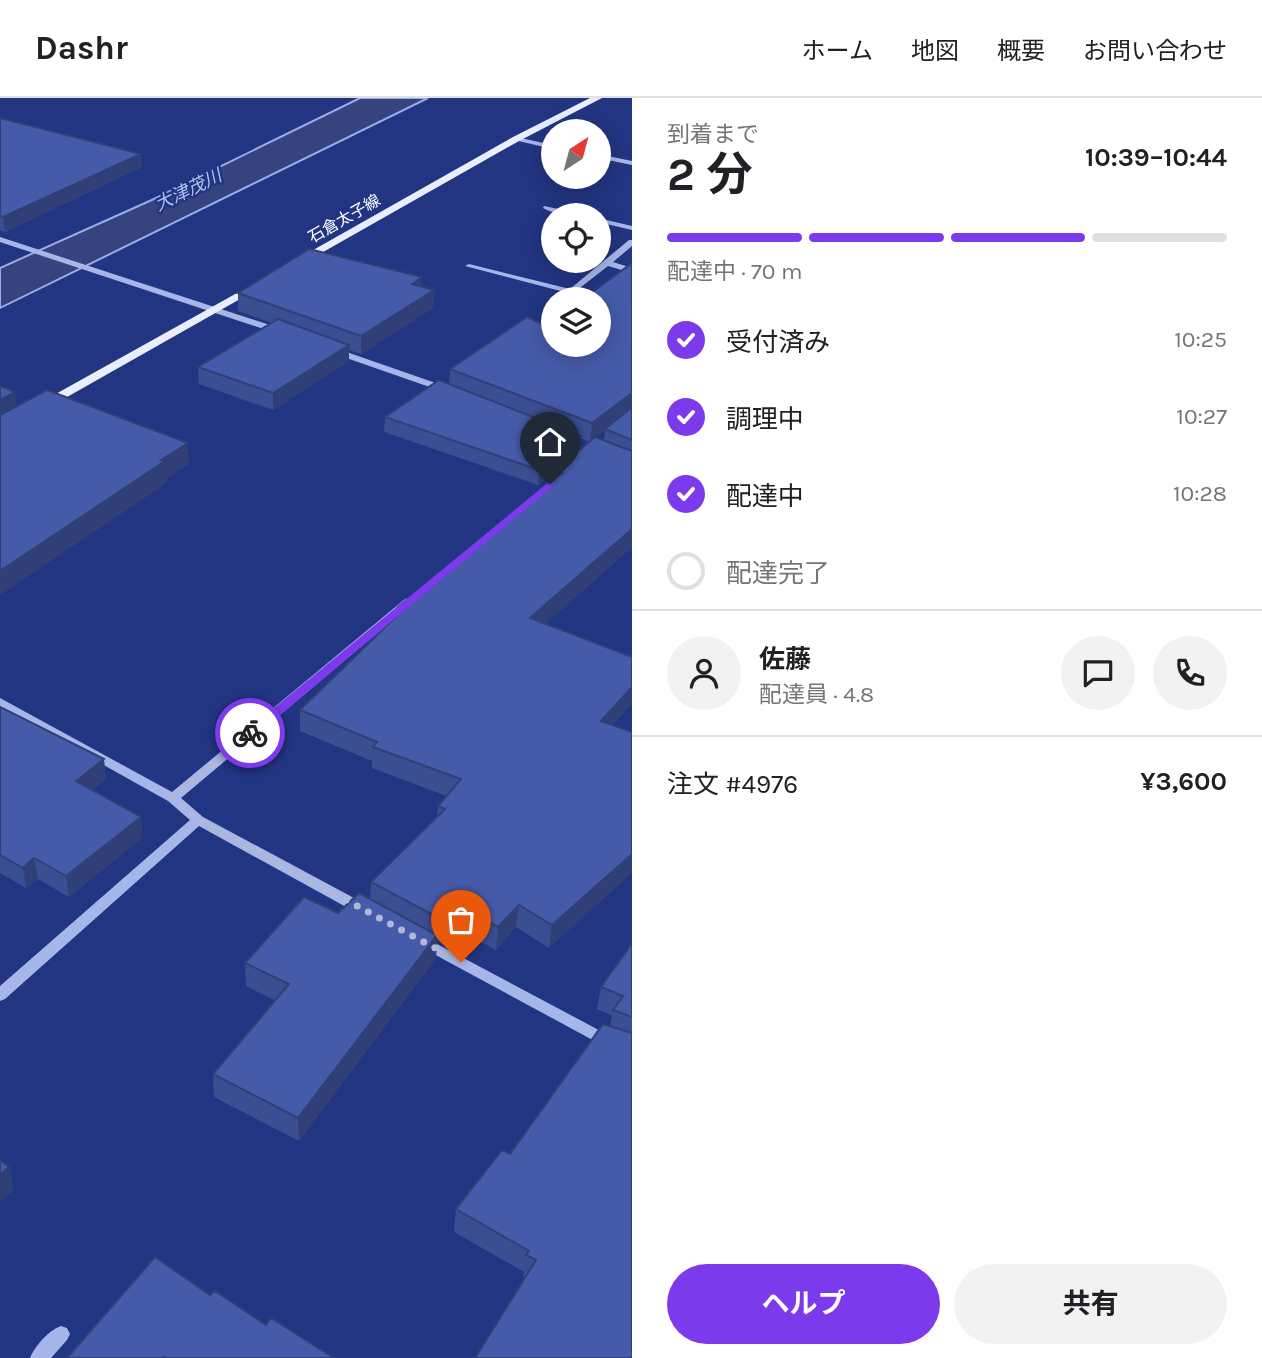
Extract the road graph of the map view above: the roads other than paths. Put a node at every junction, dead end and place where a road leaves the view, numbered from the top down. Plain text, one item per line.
1 (597, 98) edge
2 (516, 139) junction
3 (541, 144) edge
4 (611, 159) edge
5 (632, 163) edge
6 (611, 223) edge
7 (632, 228) edge
8 (0, 239) edge
9 (632, 242) edge
10 (611, 260) edge
11 (611, 264) edge
12 (469, 266) dead end
13 (288, 268) edge
14 (632, 271) edge
15 (596, 273) edge
16 (276, 275) edge
17 (216, 309) junction
18 (291, 336) edge
19 (329, 349) edge
20 (455, 393) edge
21 (0, 431) edge
22 (420, 592) edge
23 (0, 702) edge
24 (173, 798) junction
25 (198, 820) junction
26 (377, 917) edge
27 (413, 936) edge
28 (0, 995) edge
29 (632, 1050) edge
30 (61, 1334) dead end
31 (39, 1358) edge

1 - 2 main road, 石倉太子線
2 - 3 street
2 - 13 main road, 石倉太子線
4 - 5 street
6 - 7 street
8 - 17 street
9 - 10 street
11 - 14 street
12 - 15 street
16 - 17 main road
17 - 18 street
17 - 21 main road
19 - 20 street
22 - 24 street
23 - 24 street
24 - 25 street
25 - 26 street
25 - 28 street
27 - 29 street
30 - 31 street

